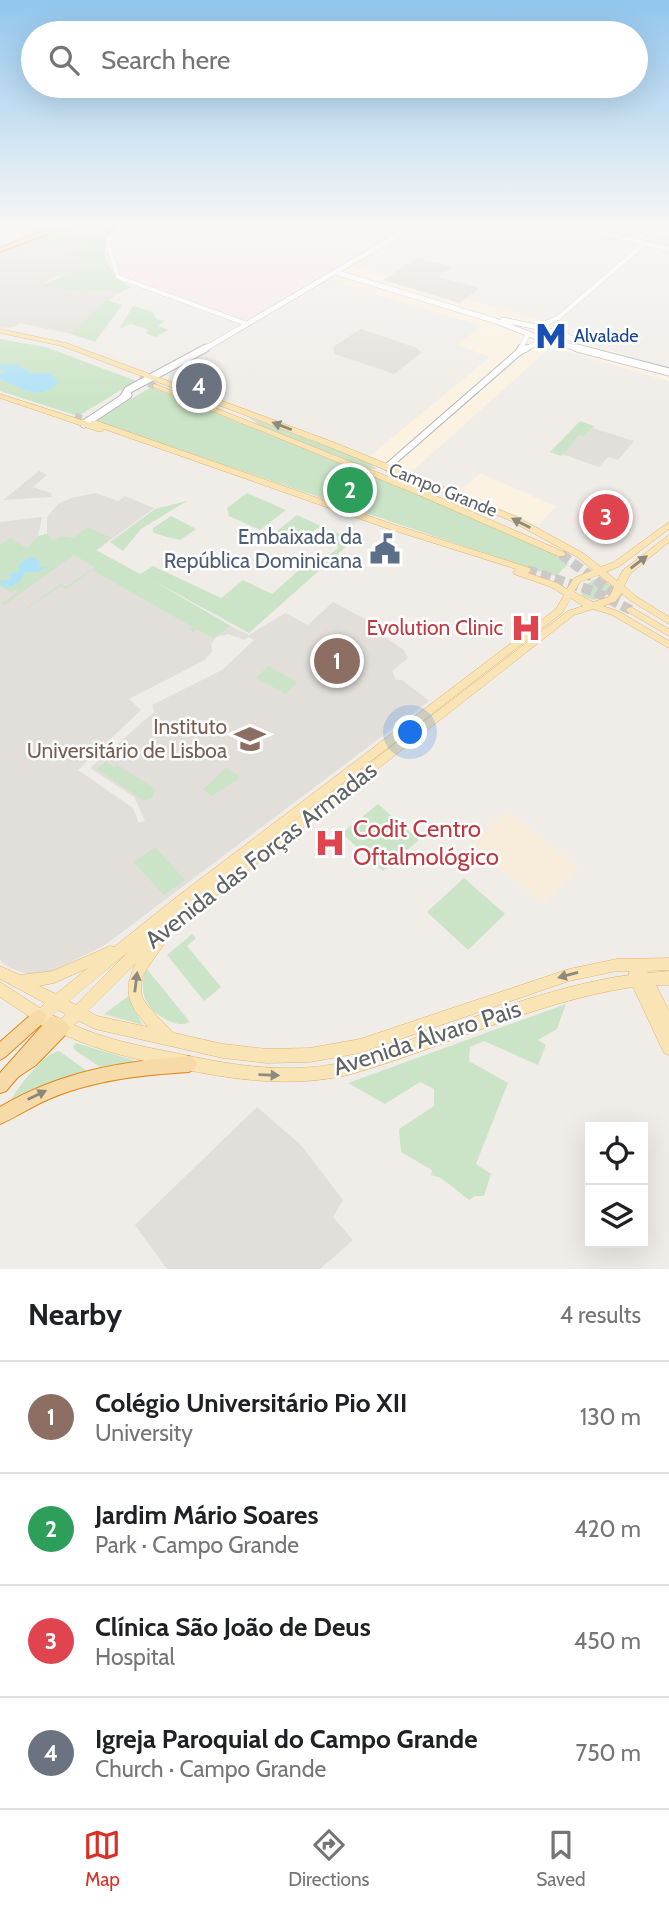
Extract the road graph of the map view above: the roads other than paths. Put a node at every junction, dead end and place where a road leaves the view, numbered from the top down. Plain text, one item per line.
1 (128, 282) edge
2 (317, 282) edge
3 (374, 282) edge
4 (376, 282) edge
5 (596, 282) edge
6 (457, 308) junction
7 (558, 318) junction
8 (549, 322) junction
9 (247, 324) junction
10 (525, 324) junction
11 (537, 327) junction
12 (512, 328) junction
13 (555, 329) junction
14 (0, 333) edge
15 (528, 334) junction
16 (545, 339) junction
17 (567, 340) junction
18 (524, 343) junction
19 (47, 345) junction
20 (531, 345) junction
21 (519, 352) junction
22 (92, 354) junction
23 (669, 371) edge
24 (138, 379) tunnel mouth
25 (155, 381) junction
26 (0, 395) edge
27 (233, 408) junction
28 (78, 421) junction
29 (94, 423) tunnel mouth
30 (265, 429) junction
31 (174, 451) junction
32 (385, 469) junction
33 (365, 470) junction
34 (396, 482) junction
35 (669, 525) edge
36 (388, 526) junction
37 (669, 538) edge
38 (561, 554) tunnel mouth
39 (527, 570) tunnel mouth
40 (600, 571) junction
41 (619, 586) junction
42 (569, 593) junction
43 (591, 605) junction
44 (669, 621) edge
45 (669, 627) edge
46 (669, 633) edge
47 (669, 645) edge
48 (173, 922) junction
49 (125, 945) junction
50 (635, 964) junction
51 (669, 964) edge
52 (0, 972) edge
53 (669, 978) edge
54 (642, 979) junction
55 (15, 981) junction
56 (0, 989) edge
57 (55, 1003) junction
58 (76, 1014) junction
59 (52, 1023) junction
60 (669, 1025) edge
61 (168, 1037) junction
62 (669, 1048) edge
63 (0, 1052) edge
64 (310, 1055) junction
65 (189, 1064) junction
66 (318, 1073) junction
67 (0, 1085) edge
68 (0, 1116) edge

1 - 9 street
2 - 9 main road
3 - 6 main road
4 - 6 main road
5 - 7 street
6 - 10 main road
6 - 12 main road
7 - 8 street
7 - 13 street
8 - 10 street
8 - 11 street
9 - 25 main road
10 - 11 main road
11 - 13 main road
11 - 15 main road
12 - 15 main road
12 - 18 street
13 - 16 main road
13 - 17 main road
14 - 19 main road, Campo Grande
14 - 22 main road, Campo Grande
15 - 16 main road
15 - 18 street
16 - 17 main road
16 - 20 street
17 - 20 street
17 - 23 main road
18 - 21 street
19 - 22 main road
19 - 24 main road, Campo Grande
20 - 21 street
21 - 32 street
22 - 25 main road, Campo Grande
25 - 27 main road, Campo Grande
25 - 28 main road
25 - 30 main road, Campo Grande
26 - 28 main road
27 - 30 main road
32 -> 27 main road, Campo Grande
28 - 31 main road
29 - 31 main road
30 - 33 main road, Campo Grande
31 - 36 main road
32 - 33 main road, Campo Grande
32 - 34 main road
40 -> 32 main road, Campo Grande
33 - 34 main road, Campo Grande
34 - 38 main road, Campo Grande
35 - 40 main road, Avenida das Forças Armadas
36 - 39 main road
36 - 42 main road
41 -> 37 main road, Avenida das Forças Armadas
40 - 41 main road, Campo Grande
40 - 42 main road, Avenida das Forças Armadas
41 - 43 main road, Avenida das Forças Armadas
41 - 44 main road, Campo Grande
42 - 43 main road
42 - 49 main road, Avenida das Forças Armadas
43 - 47 main road
43 - 48 main road, Avenida das Forças Armadas
45 - 46 main road
48 - 58 main road, Avenida das Forças Armadas
61 -> 48 main road
49 - 55 main road
49 - 57 main road, Avenida das Forças Armadas
50 - 51 main road, Avenida Álvaro Pais
50 - 54 main road
50 -> 64 main road, Avenida Álvaro Pais
52 - 55 main road, Avenida Álvaro Pais
53 - 54 main road, Avenida Álvaro Pais
54 - 60 main road
54 - 62 main road
54 - 66 main road, Avenida Álvaro Pais
55 - 57 main road, Avenida Álvaro Pais
56 - 59 main road, Avenida Álvaro Pais
57 - 58 main road, Avenida Álvaro Pais
57 - 59 main road
58 - 59 main road, Avenida das Forças Armadas
58 - 61 main road, Avenida Álvaro Pais
59 - 63 highway, Avenida das Forças Armadas
59 - 65 main road, Avenida Álvaro Pais
59 - 67 highway, Avenida das Forças Armadas
61 - 64 main road, Avenida Álvaro Pais
64 - 66 main road
65 -> 66 main road, Avenida Álvaro Pais
68 -> 65 highway

